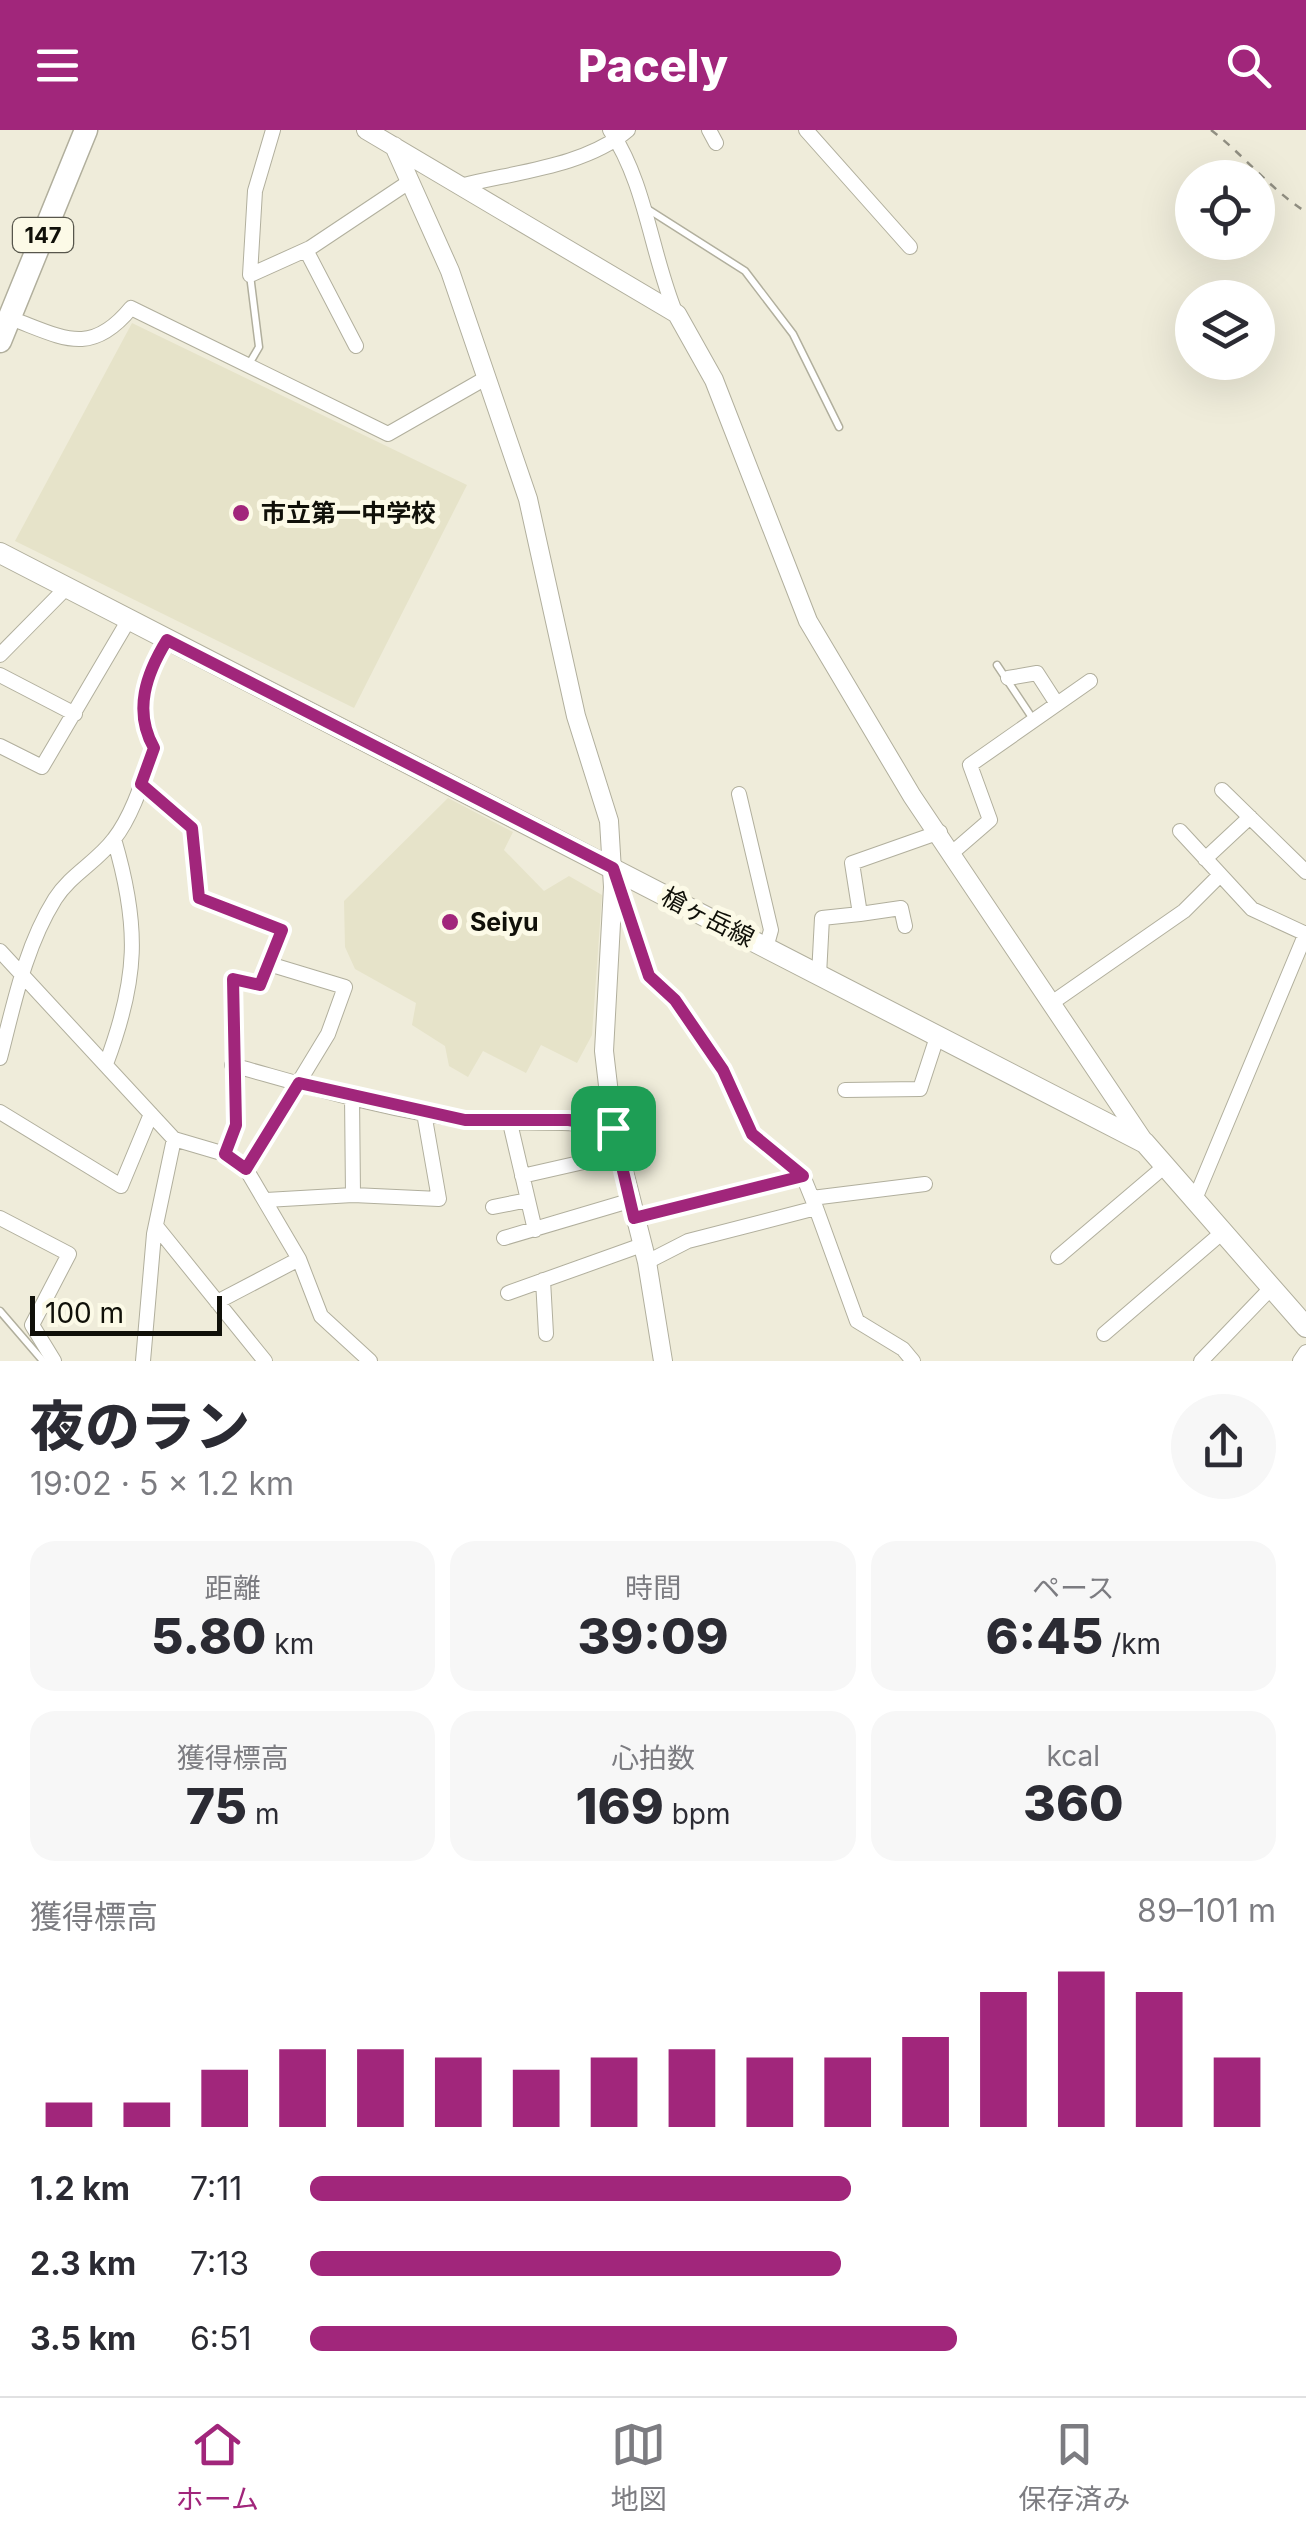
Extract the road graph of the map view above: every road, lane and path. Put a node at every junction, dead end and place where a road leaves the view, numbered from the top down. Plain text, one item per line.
1 (70, 130) edge
2 (86, 130) edge
3 (273, 130) edge
4 (366, 130) edge
5 (806, 130) edge
6 (1211, 130) edge
7 (618, 133) edge
8 (392, 138) edge
9 (409, 182) junction
10 (464, 185) junction
11 (641, 205) junction
12 (1306, 212) edge
13 (910, 248) dead end
14 (306, 250) junction
15 (28, 254) junction
16 (250, 275) junction
17 (5, 310) edge
18 (677, 314) junction
19 (0, 341) edge
20 (356, 346) dead end
21 (248, 365) junction
22 (486, 378) junction
23 (839, 427) dead end
24 (0, 553) edge
25 (67, 588) junction
26 (128, 621) junction
27 (167, 640) junction
28 (0, 654) edge
29 (996, 665) dead end
30 (0, 675) edge
31 (1008, 678) junction
32 (1090, 681) dead end
33 (1057, 704) junction
34 (75, 714) junction
35 (1034, 720) junction
36 (0, 746) edge
37 (141, 784) junction
38 (1222, 790) dead end
39 (739, 794) dead end
40 (1250, 817) junction
41 (1180, 831) dead end
42 (940, 832) junction
43 (114, 840) junction
44 (953, 852) junction
45 (1206, 859) junction
46 (613, 868) junction
47 (1306, 872) edge
48 (1220, 875) junction
49 (860, 914) junction
50 (905, 926) dead end
51 (1306, 933) edge
52 (766, 948) junction
53 (0, 951) edge
54 (269, 964) junction
55 (21, 973) junction
56 (819, 975) junction
57 (1053, 1002) junction
58 (937, 1036) junction
59 (0, 1058) edge
60 (106, 1064) junction
61 (232, 1064) junction
62 (299, 1083) junction
63 (845, 1090) dead end
64 (352, 1094) junction
65 (0, 1112) edge
66 (424, 1113) junction
67 (151, 1114) junction
68 (510, 1123) junction
69 (613, 1128) junction
70 (174, 1139) junction
71 (1145, 1143) junction
72 (225, 1154) junction
73 (619, 1154) junction
74 (1165, 1166) junction
75 (246, 1169) junction
76 (522, 1176) junction
77 (803, 1176) junction
78 (925, 1184) dead end
79 (353, 1195) junction
80 (1195, 1199) junction
81 (266, 1200) junction
82 (528, 1200) junction
83 (814, 1203) junction
84 (493, 1207) dead end
85 (632, 1210) junction
86 (0, 1218) edge
87 (156, 1226) junction
88 (535, 1230) junction
89 (1224, 1231) junction
90 (504, 1238) dead end
91 (644, 1253) junction
92 (1058, 1257) dead end
93 (299, 1258) junction
94 (543, 1280) junction
95 (1273, 1286) junction
96 (508, 1293) dead end
97 (218, 1302) junction
98 (0, 1311) edge
99 (1306, 1326) edge
100 (546, 1334) dead end
101 (1104, 1334) dead end
102 (1306, 1352) edge
103 (44, 1361) edge
104 (54, 1361) edge
105 (143, 1361) edge
106 (265, 1361) edge
107 (370, 1361) edge
108 (664, 1361) edge
109 (913, 1361) edge
110 (1200, 1361) edge
111 (1300, 1361) edge

1 - 15 highway, 147
2 - 15 highway, 147
3 - 16 street
4 - 8 street
5 - 13 street
6 - 12 path
7 - 10 street
7 - 11 street
8 - 9 street
8 - 10 street
9 - 14 street
9 - 22 street
10 - 18 street
11 - 18 street
11 - 23 lane
14 - 16 street
14 - 20 street
15 - 17 highway, 147
16 - 21 lane
17 - 19 highway, 147
17 - 21 street
18 - 42 street
21 - 22 street
22 - 46 street
24 - 25 main road, 槍ヶ岳線
25 - 26 main road, 槍ヶ岳線
25 - 28 street
26 - 27 main road, 槍ヶ岳線
26 - 34 street
27 - 37 street
27 - 46 main road, 槍ヶ岳線
29 - 31 lane
30 - 34 street
31 - 33 street
31 - 35 lane
32 - 33 street
33 - 35 street
34 - 36 street
35 - 44 street
37 - 43 street
37 - 54 street
38 - 40 street
39 - 52 street
40 - 45 street
40 - 47 street
41 - 45 street
42 - 44 street
42 - 49 street
43 - 55 street
43 - 60 street
44 - 57 street
45 - 48 street
46 - 52 main road, 槍ヶ岳線
46 - 69 street
46 - 77 street
48 - 51 street
48 - 57 street
49 - 50 street
49 - 56 street
51 - 80 street
52 - 56 main road, 槍ヶ岳線
53 - 55 street
54 - 61 street
54 - 62 street
55 - 59 street
55 - 60 street
56 - 58 main road, 槍ヶ岳線
57 - 71 street
58 - 63 street
58 - 71 main road, 槍ヶ岳線
60 - 67 street
61 - 62 street
61 - 72 street
62 - 64 street
62 - 75 street
64 - 66 street
64 - 79 street
65 - 67 street
66 - 68 street
66 - 79 street
67 - 70 street
68 - 69 street
68 - 76 street
69 - 73 street
70 - 72 street
70 - 87 street
71 - 74 main road, 槍ヶ岳線
72 - 75 street
73 - 76 street
73 - 85 street
74 - 80 main road, 槍ヶ岳線
74 - 92 street
75 - 81 street
76 - 82 street
77 - 83 street
77 - 85 street
78 - 83 street
79 - 81 street
80 - 89 main road, 槍ヶ岳線
81 - 93 street
82 - 84 street
82 - 88 street
83 - 91 street
83 - 109 street
85 - 88 street
85 - 91 street
86 - 104 street
87 - 97 street
87 - 105 street
88 - 90 street
89 - 95 main road, 槍ヶ岳線
89 - 101 street
91 - 94 street
91 - 108 street
93 - 97 street
93 - 107 street
94 - 96 street
94 - 100 street
95 - 99 main road, 槍ヶ岳線
95 - 110 street
97 - 106 street
98 - 103 lane
102 - 111 street

